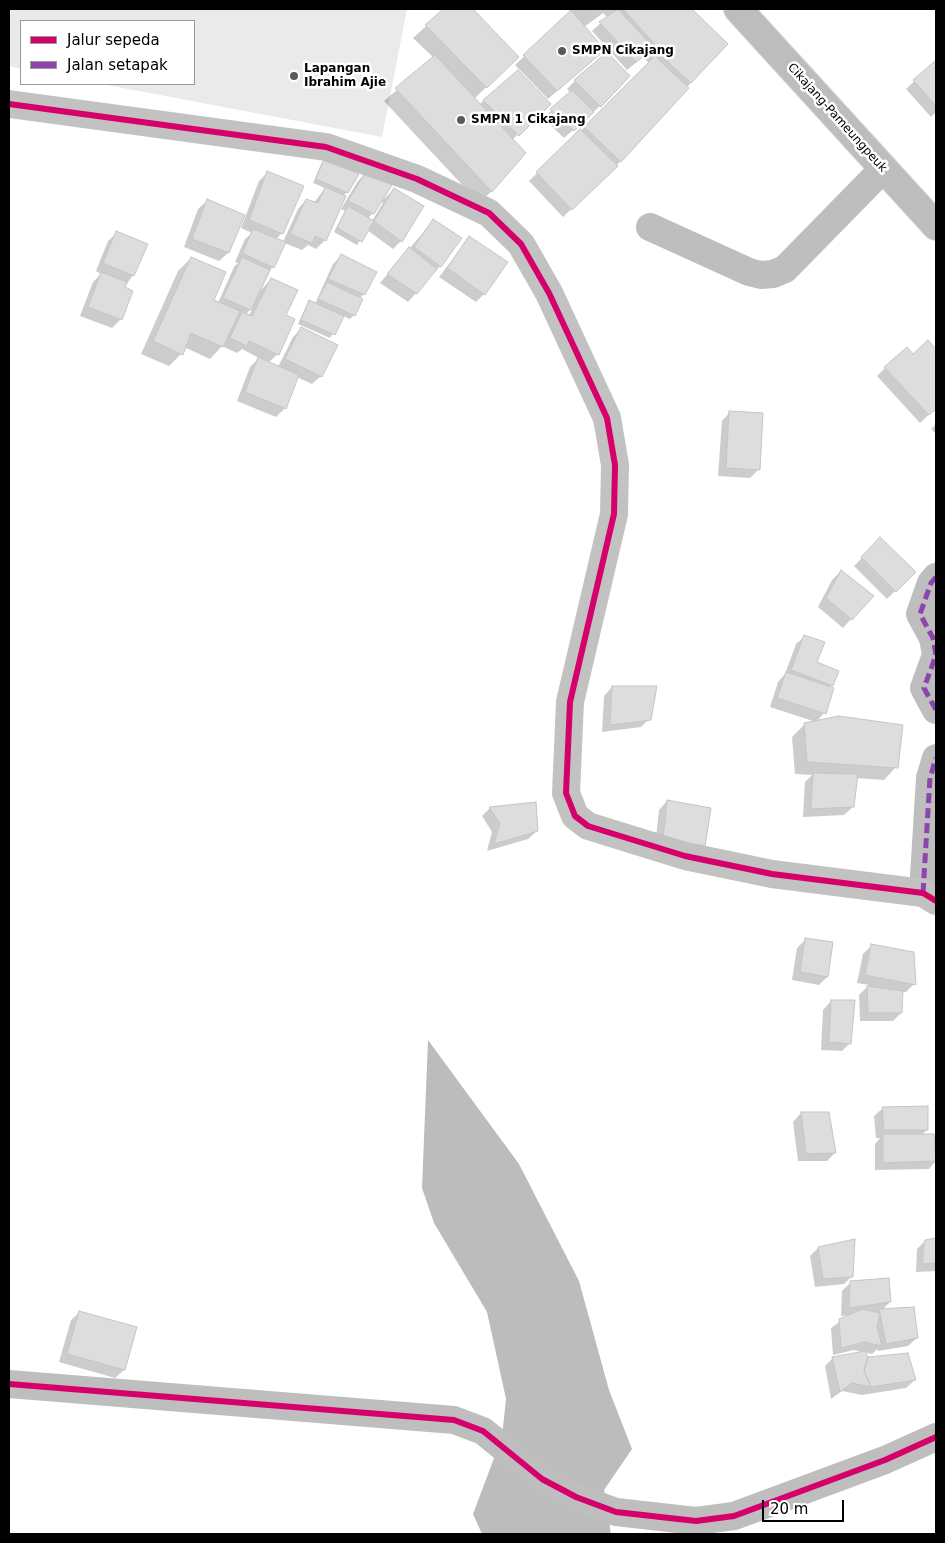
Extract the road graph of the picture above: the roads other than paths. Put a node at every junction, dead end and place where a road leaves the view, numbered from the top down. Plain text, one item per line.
1 (738, 9) edge
2 (9, 104) edge
3 (883, 168) junction
4 (936, 226) edge
5 (650, 227) dead end
6 (936, 576) edge
7 (936, 710) edge
8 (936, 758) edge
9 (929, 897) edge
10 (9, 1384) edge
11 (936, 1437) edge

1 - 3 main road, Cikajang-Pameungpeuk
2 - 9 street
3 - 4 main road, Cikajang-Pameungpeuk
3 - 5 street
6 - 7 street
8 - 9 street
10 - 11 street

